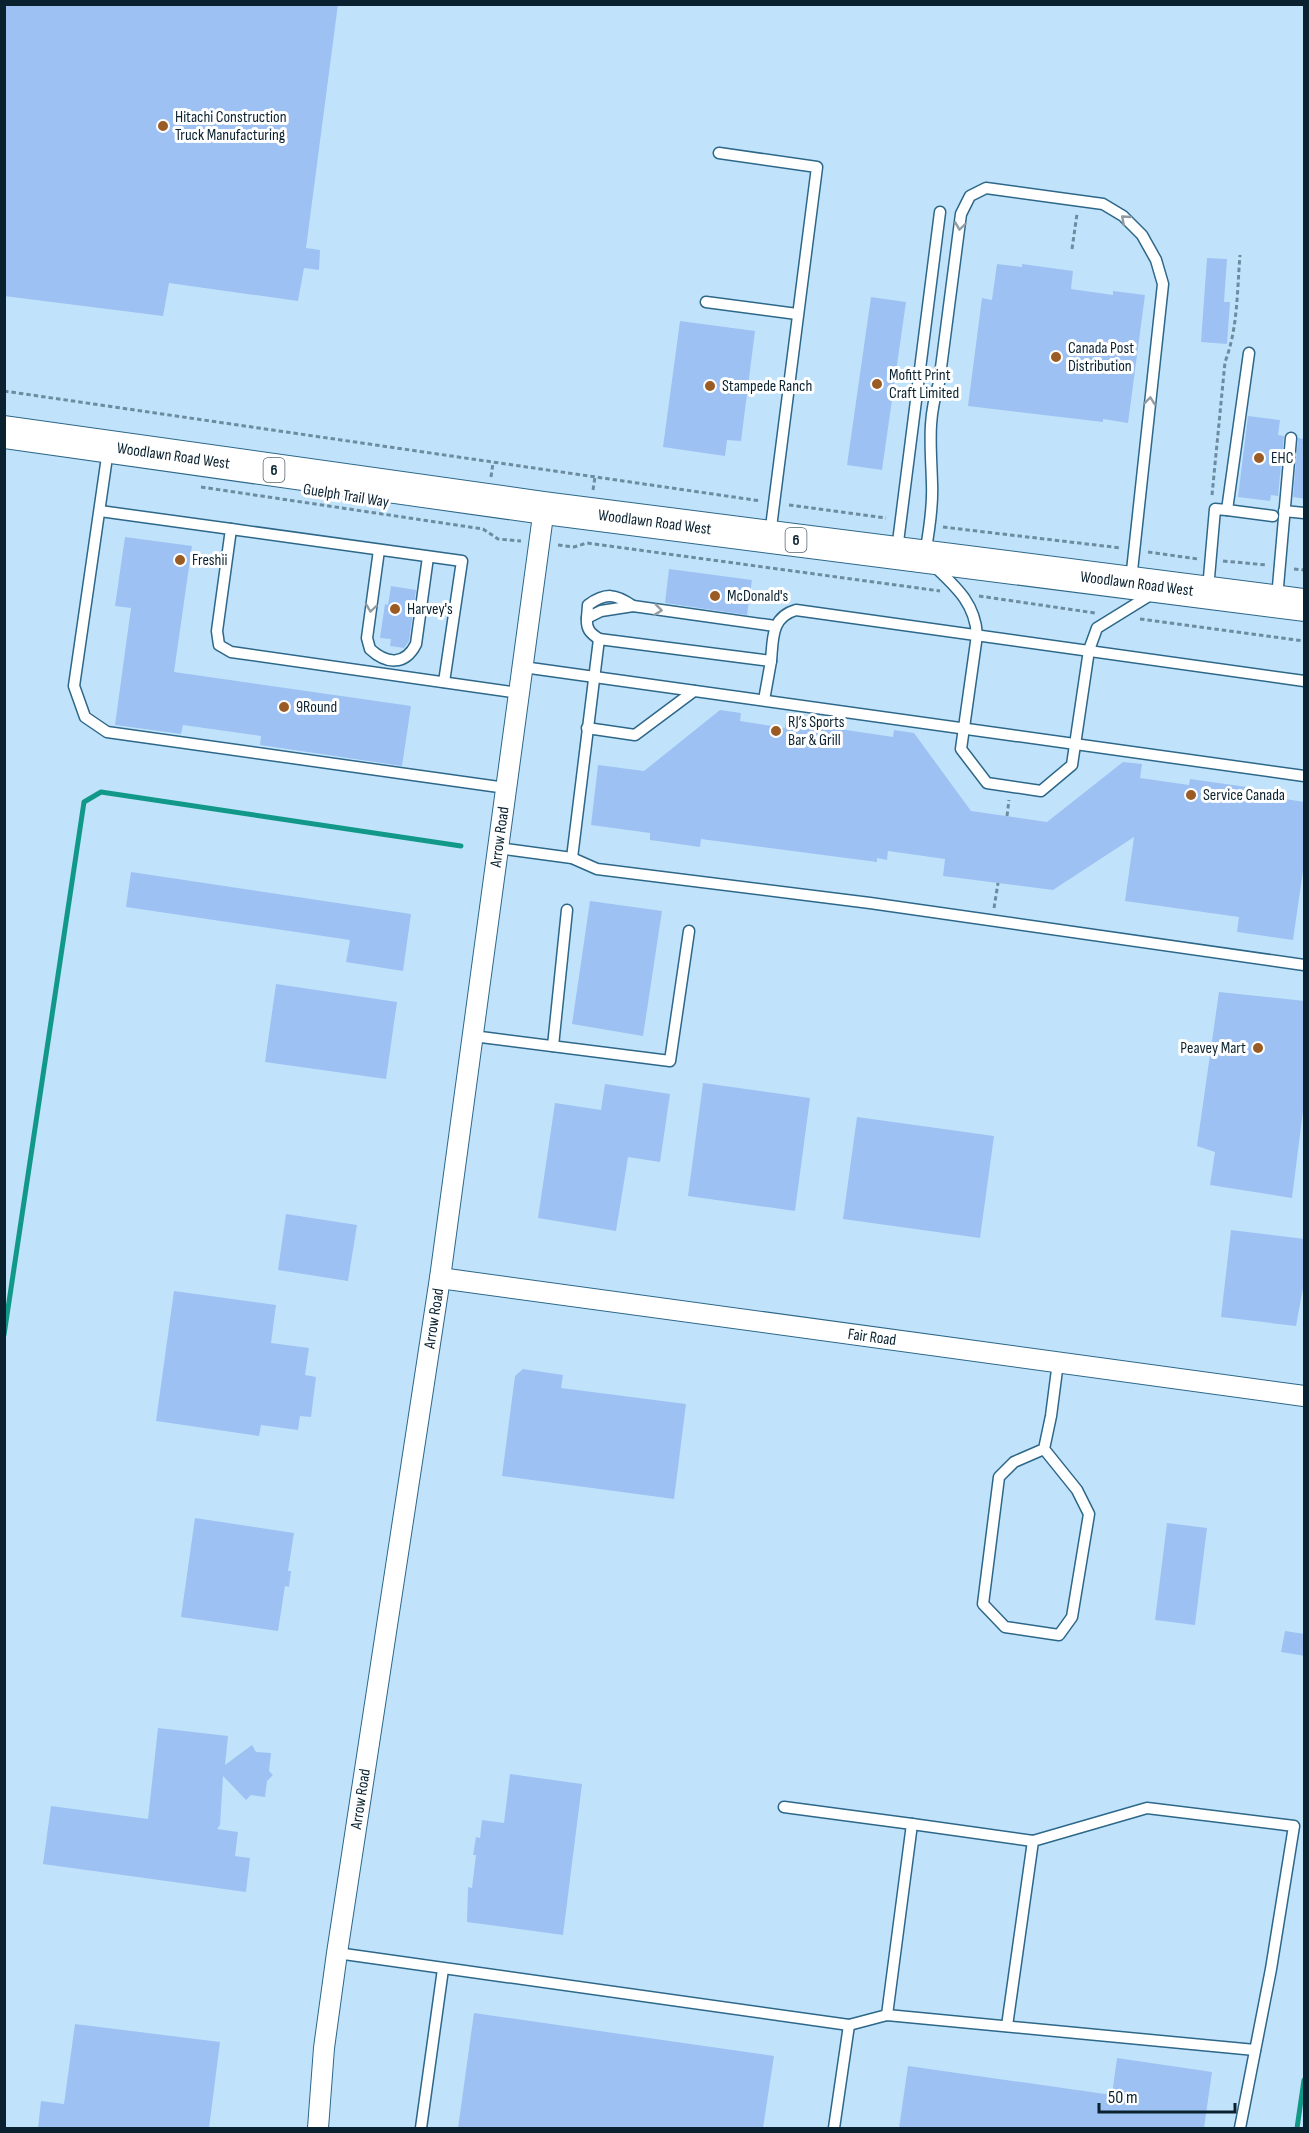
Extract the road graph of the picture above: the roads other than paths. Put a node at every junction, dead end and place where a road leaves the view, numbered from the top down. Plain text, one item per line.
1 (719, 153) dead end
2 (940, 212) dead end
3 (706, 303) dead end
4 (797, 314) junction
5 (1249, 353) dead end
6 (4, 432) edge
7 (1291, 438) dead end
8 (109, 447) junction
9 (544, 508) junction
10 (1227, 510) junction
11 (100, 511) junction
12 (1284, 511) junction
13 (1305, 513) edge
14 (1273, 516) dead end
15 (231, 529) junction
16 (769, 537) junction
17 (379, 550) junction
18 (911, 555) junction
19 (428, 557) junction
20 (1130, 583) junction
21 (1163, 588) junction
22 (1207, 592) junction
23 (1291, 603) edge
24 (775, 626) junction
25 (977, 635) junction
26 (599, 639) junction
27 (1089, 650) junction
28 (771, 661) junction
29 (523, 667) junction
30 (594, 677) junction
31 (1305, 681) edge
32 (444, 682) junction
33 (694, 691) junction
34 (519, 693) junction
35 (764, 700) junction
36 (587, 728) junction
37 (964, 729) junction
38 (1075, 744) junction
39 (1305, 776) edge
40 (506, 788) junction
41 (498, 848) junction
42 (572, 858) junction
43 (567, 910) dead end
44 (689, 931) dead end
45 (1305, 965) edge
46 (473, 1036) junction
47 (553, 1046) junction
48 (440, 1278) junction
49 (1058, 1362) junction
50 (1305, 1396) edge
51 (1044, 1449) junction
52 (784, 1807) dead end
53 (912, 1824) junction
54 (1033, 1841) junction
55 (337, 1953) junction
56 (443, 1969) junction
57 (887, 2014) junction
58 (849, 2025) junction
59 (1007, 2026) junction
60 (1255, 2050) junction
61 (318, 2128) edge
62 (421, 2128) edge
63 (834, 2128) edge
64 (1240, 2128) edge

1 - 4 lane
2 - 18 lane
3 - 4 lane
4 - 16 lane
5 - 10 lane
6 - 8 main road, Woodlawn Road West / 6
7 - 12 lane
8 - 9 main road, Woodlawn Road West / 6
8 - 11 lane
9 - 16 main road, Woodlawn Road West / 6
9 - 29 street, Arrow Road
10 - 14 lane
10 - 22 lane
11 - 15 lane
11 - 40 lane
12 - 13 lane
12 - 23 lane
15 - 17 lane
15 - 32 lane
16 - 18 main road, Woodlawn Road West / 6
17 - 19 lane
17 -> 19 lane
18 - 20 main road, Woodlawn Road West / 6
20 -> 18 lane
18 - 25 lane
19 - 32 lane
20 - 21 main road, Woodlawn Road West / 6
21 - 22 main road, Woodlawn Road West / 6
21 - 27 lane
22 - 23 main road, Woodlawn Road West / 6
24 - 25 lane
26 -> 24 lane
24 - 28 lane
25 - 27 lane
25 - 37 lane
26 - 28 lane
26 - 30 lane
27 - 31 lane
27 - 38 lane
28 - 35 lane
29 - 30 lane
29 - 34 street, Arrow Road
30 - 33 lane
30 - 36 lane
32 - 34 lane
33 - 35 lane
33 - 36 lane
34 - 40 street, Arrow Road
35 - 37 lane
36 - 42 lane
37 - 38 lane
37 - 38 lane
38 - 39 lane
40 - 41 street, Arrow Road
41 - 42 lane
41 - 46 street, Arrow Road
42 - 45 lane
43 - 47 lane
44 - 47 lane
46 - 47 lane
46 - 48 street, Arrow Road
48 - 49 street, Fair Road
48 - 55 street, Arrow Road
49 - 50 street, Fair Road
49 - 51 lane
51 - 51 lane
52 - 53 lane
53 - 54 lane
53 - 57 lane
54 - 59 lane
54 - 60 lane
55 - 56 lane
55 - 61 street, Arrow Road
56 - 58 lane
56 - 62 lane
57 - 58 lane
57 - 59 lane
58 - 63 lane
59 - 60 lane
60 - 64 lane

